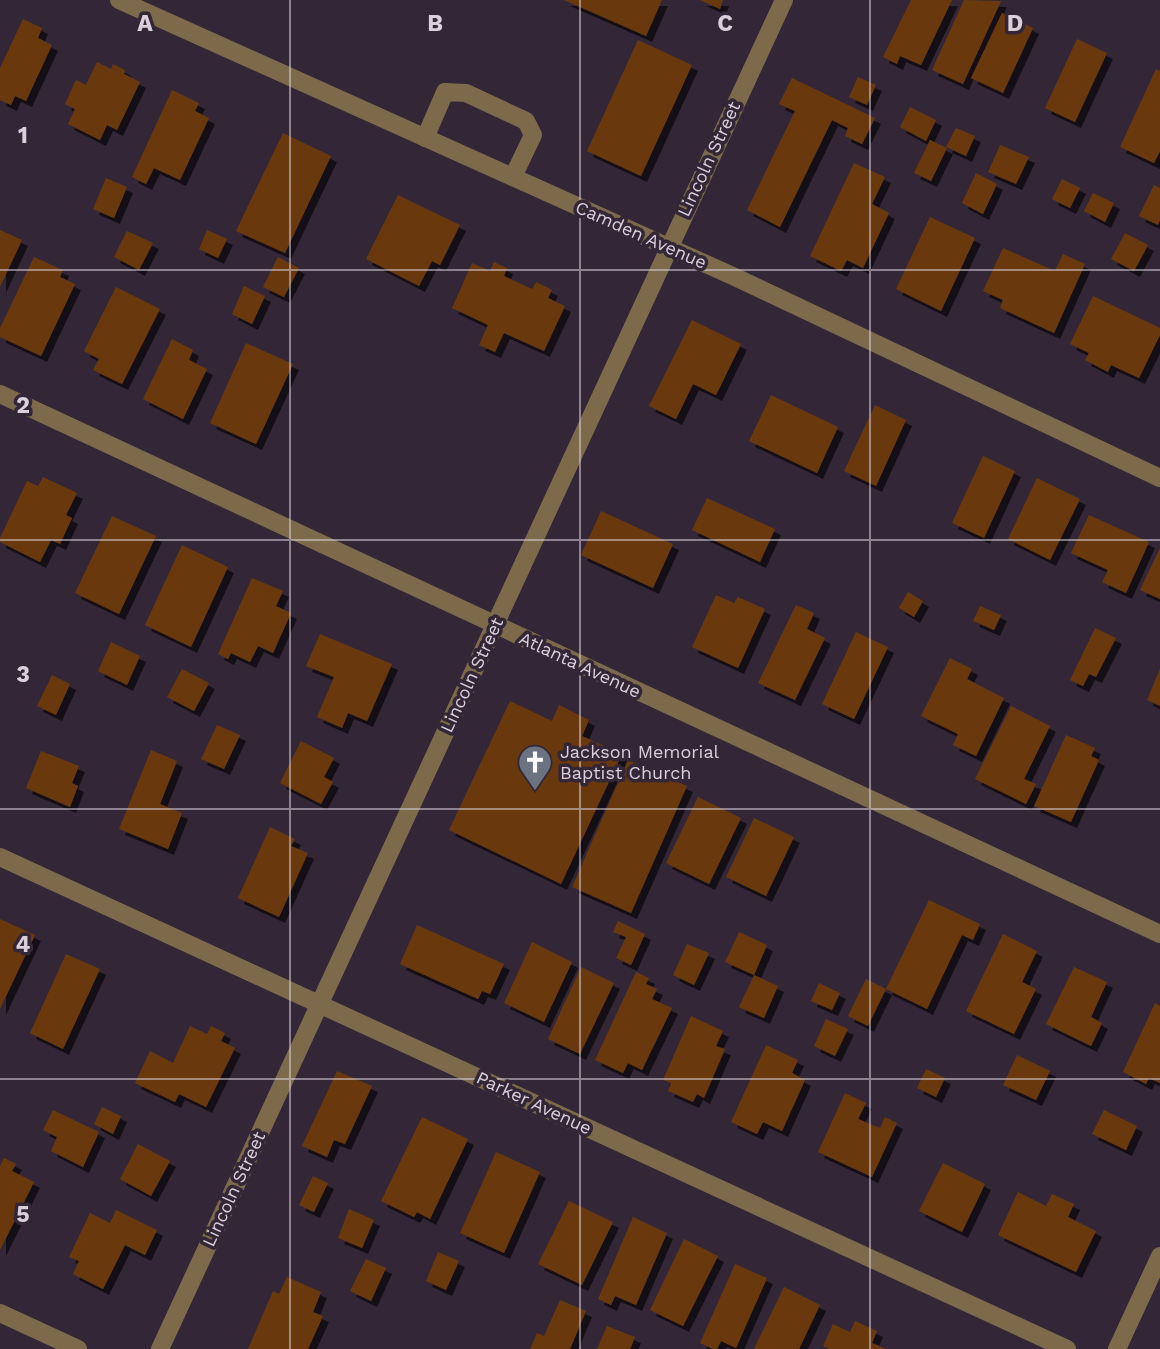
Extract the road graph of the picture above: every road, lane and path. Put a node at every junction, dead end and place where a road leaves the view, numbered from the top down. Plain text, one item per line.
1 (119, 0) edge
2 (784, 0) edge
3 (425, 138) junction
4 (513, 177) junction
5 (668, 247) junction
6 (0, 394) edge
7 (1160, 478) edge
8 (495, 626) junction
9 (0, 857) edge
10 (1160, 934) edge
11 (321, 1004) junction
12 (1160, 1256) edge
13 (0, 1313) edge
14 (78, 1349) edge
15 (160, 1349) edge
16 (1067, 1349) edge
17 (1117, 1349) edge

1 - 3 street, Camden Avenue
2 - 5 street, Lincoln Street
3 - 4 street, Camden Avenue
3 - 4 street
4 - 5 street, Camden Avenue
5 - 7 street, Camden Avenue
5 - 8 street, Lincoln Street
6 - 8 street, Atlanta Avenue
8 - 10 street, Atlanta Avenue
8 - 11 street, Lincoln Street
9 - 11 street, Parker Avenue
11 - 15 street, Lincoln Street
11 - 16 street, Parker Avenue
12 - 17 street
13 - 14 street

